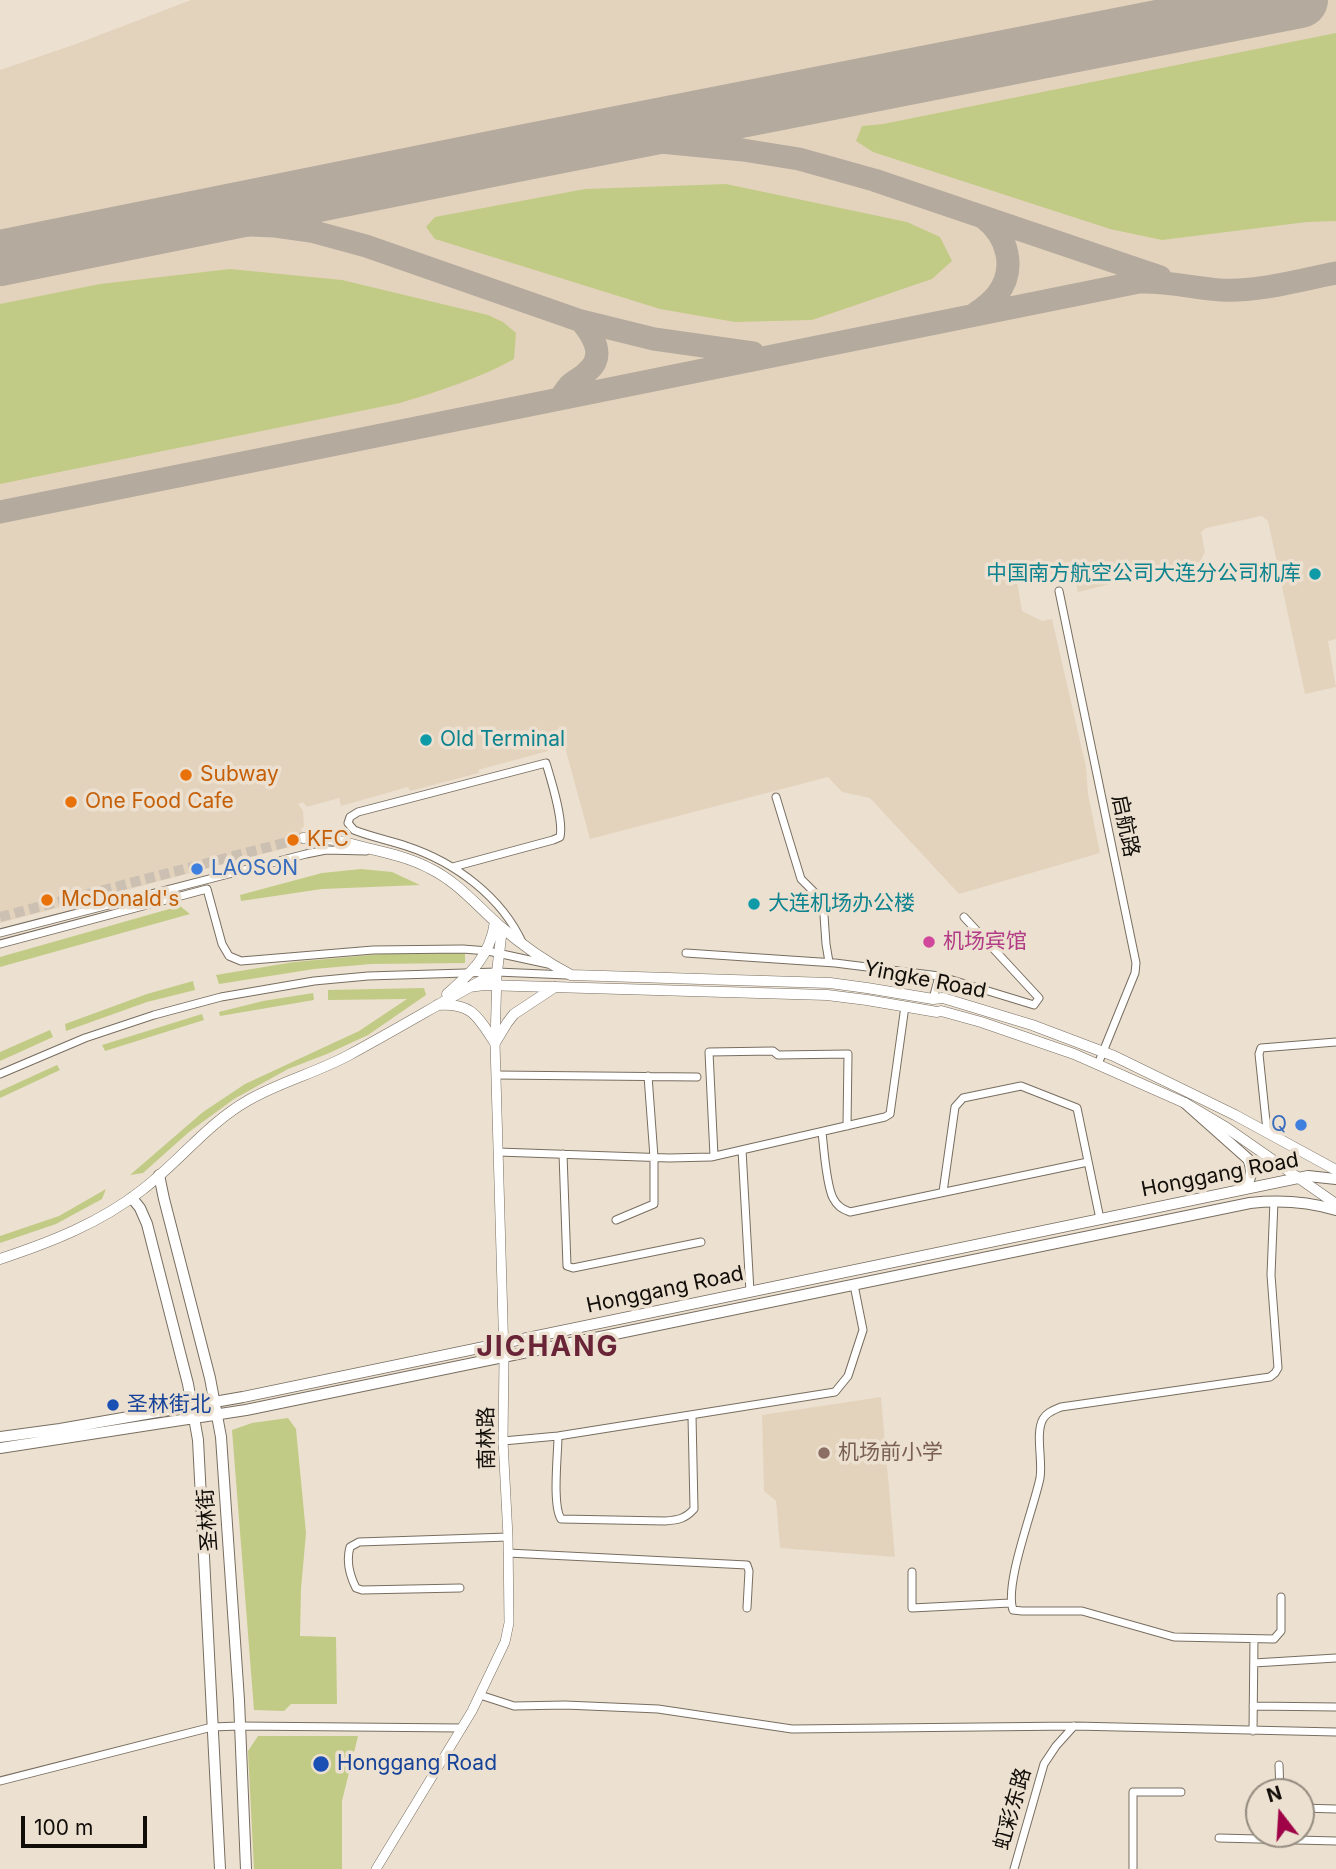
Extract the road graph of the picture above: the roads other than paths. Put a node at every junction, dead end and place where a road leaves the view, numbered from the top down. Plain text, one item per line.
1 (1059, 591) dead end
2 (776, 797) dead end
3 (303, 838) tunnel mouth
4 (384, 852) junction
5 (453, 867) junction
6 (964, 917) dead end
7 (499, 925) junction
8 (0, 933) edge
9 (0, 944) edge
10 (523, 945) junction
11 (493, 952) junction
12 (686, 953) dead end
13 (829, 962) junction
14 (551, 965) junction
15 (497, 972) junction
16 (470, 974) junction
17 (572, 975) junction
18 (939, 976) junction
19 (496, 985) junction
20 (555, 986) junction
21 (469, 987) junction
22 (933, 999) junction
23 (433, 1006) junction
24 (905, 1006) junction
25 (1336, 1042) edge
26 (495, 1044) junction
27 (1103, 1052) junction
28 (1098, 1064) junction
29 (0, 1074) edge
30 (496, 1075) junction
31 (648, 1076) junction
32 (697, 1077) dead end
33 (1185, 1103) junction
34 (847, 1126) junction
35 (1266, 1131) junction
36 (822, 1132) junction
37 (742, 1150) junction
38 (498, 1152) junction
39 (563, 1154) junction
40 (714, 1156) junction
41 (654, 1157) junction
42 (1088, 1162) junction
43 (1336, 1170) edge
44 (159, 1175) junction
45 (1299, 1178) junction
46 (1336, 1179) edge
47 (1238, 1191) junction
48 (943, 1192) junction
49 (132, 1198) junction
50 (1274, 1201) junction
51 (1336, 1204) edge
52 (1336, 1210) edge
53 (1100, 1219) junction
54 (616, 1220) dead end
55 (701, 1242) dead end
56 (0, 1259) edge
57 (854, 1284) junction
58 (750, 1292) junction
59 (504, 1343) junction
60 (504, 1357) junction
61 (215, 1402) junction
62 (192, 1406) junction
63 (217, 1415) junction
64 (692, 1416) junction
65 (194, 1418) junction
66 (558, 1436) junction
67 (0, 1437) edge
68 (503, 1441) junction
69 (0, 1448) edge
70 (508, 1537) junction
71 (508, 1553) junction
72 (912, 1572) dead end
73 (460, 1588) dead end
74 (1281, 1597) dead end
75 (1010, 1603) junction
76 (747, 1608) dead end
77 (1254, 1639) junction
78 (1336, 1658) edge
79 (1254, 1663) junction
80 (480, 1695) junction
81 (1254, 1706) junction
82 (1336, 1707) edge
83 (239, 1726) junction
84 (1074, 1726) junction
85 (212, 1727) junction
86 (461, 1728) junction
87 (1253, 1731) junction
88 (1336, 1732) edge
89 (1279, 1765) dead end
90 (1279, 1778) edge
91 (0, 1781) edge
92 (1181, 1792) dead end
93 (1315, 1808) edge
94 (1336, 1809) edge
95 (1245, 1837) edge
96 (1219, 1838) dead end
97 (1315, 1839) edge
98 (1336, 1840) edge
99 (220, 1869) edge
100 (246, 1869) edge
101 (376, 1869) edge
102 (1014, 1869) edge
103 (1133, 1869) edge

1 - 27 street, 启航路
2 - 13 street
3 - 4 main road, Yingke Road
4 - 7 main road, Yingke Road
4 - 8 street
5 - 5 street, Yingke Road
5 - 10 street, Yingke Road
6 - 18 street
7 - 10 main road, Yingke Road
7 - 11 main road
9 - 11 street
10 - 14 main road, Yingke Road
11 - 14 street
11 - 15 main road
11 - 16 main road
12 - 13 street
13 - 18 street
14 - 17 main road, Yingke Road
15 - 16 street
15 - 17 street
15 - 19 street, 南林路
15 - 21 main road
16 - 23 main road
16 - 29 street
17 - 22 main road, Yingke Road
18 - 22 street
19 - 20 main road, Yingke Road
19 - 21 main road, Yingke Road
19 - 26 street, 南林路
20 - 24 main road, Yingke Road
20 - 26 main road
21 - 23 main road
22 - 27 main road, Yingke Road
23 - 26 main road
23 - 44 main road
24 - 28 main road, Yingke Road
24 - 34 street
25 - 35 street
26 - 30 street, 南林路
27 - 28 street, 启航路
27 - 35 main road, Yingke Road
28 - 33 main road, Yingke Road
30 - 31 street
30 - 38 street, 南林路
31 - 32 street
31 - 41 street
33 - 45 main road, Yingke Road
33 - 47 highway
34 - 36 street
34 - 40 street
35 - 43 main road, Yingke Road
36 - 37 street
36 - 48 street
37 - 40 street
37 - 58 street
38 - 39 street
38 - 59 street, 南林路
39 - 41 street
39 - 55 street
40 - 41 street
41 - 54 street
42 - 48 street
42 - 48 street
42 - 53 street
44 - 49 main road
44 - 61 highway, 圣林街
45 - 46 highway, Honggang Road
45 - 47 highway, Honggang Road
45 - 51 main road, Yingke Road
47 - 53 highway, Honggang Road
49 - 56 main road
49 - 62 highway, 圣林街
50 - 52 highway, Honggang Road
50 - 57 highway, Honggang Road
50 - 75 street
53 - 58 highway, Honggang Road
57 - 60 highway, Honggang Road
57 - 64 street
58 - 59 highway, Honggang Road
59 - 60 street, 南林路
59 - 61 highway, Honggang Road
60 - 63 highway, Honggang Road
60 - 68 street, 南林路
61 - 62 highway, Honggang Road
61 - 63 highway, 圣林街
62 - 65 highway, 圣林街
62 - 67 highway, Honggang Road
63 - 65 highway, Honggang Road
63 - 83 highway, 圣林街
64 - 66 street
64 - 66 street
65 - 69 highway, Honggang Road
65 - 85 highway, 圣林街
66 - 68 street
68 - 70 street, 南林路
70 - 71 street, 南林路
70 - 73 street
71 - 76 street
71 - 80 street, 南林路
72 - 75 street
74 - 77 street
75 - 77 street
77 - 79 street
78 - 79 street
79 - 81 street
80 - 84 street
80 - 86 street, 南林路
81 - 82 street
81 - 87 street
83 - 85 street
83 - 86 street
83 - 100 highway, 圣林街
84 - 87 street
84 - 102 street, 虹彩东路
85 - 91 street
85 - 99 highway, 圣林街
86 - 101 street, 南林路
87 - 88 street
89 - 90 street
92 - 103 street
93 - 94 street
95 - 96 street
97 - 98 street

